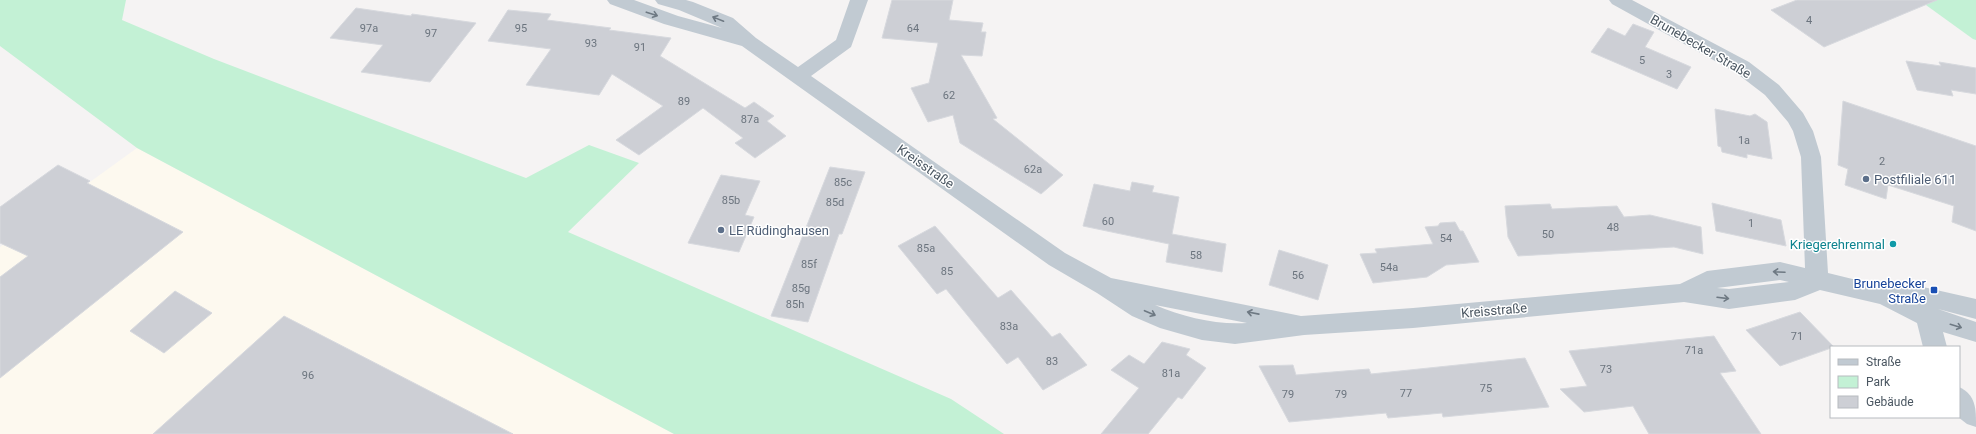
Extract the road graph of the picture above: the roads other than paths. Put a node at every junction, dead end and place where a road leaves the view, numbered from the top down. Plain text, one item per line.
1 (616, 0) edge
2 (664, 0) edge
3 (859, 0) edge
4 (1618, 0) edge
5 (749, 42) junction
6 (798, 76) junction
7 (1817, 281) junction
8 (1926, 307) junction
9 (1976, 309) edge
10 (1976, 332) edge
11 (1935, 346) edge
12 (1960, 399) edge
13 (1976, 416) edge

1 -> 5 street, Kreisstraße
5 -> 2 street, Kreisstraße
3 - 6 street
4 - 7 street, Brunebecker Straße
5 - 6 street, Kreisstraße
6 - 7 street, Kreisstraße
7 - 8 street
8 - 9 street
8 -> 10 street
8 - 11 street
12 - 13 street

